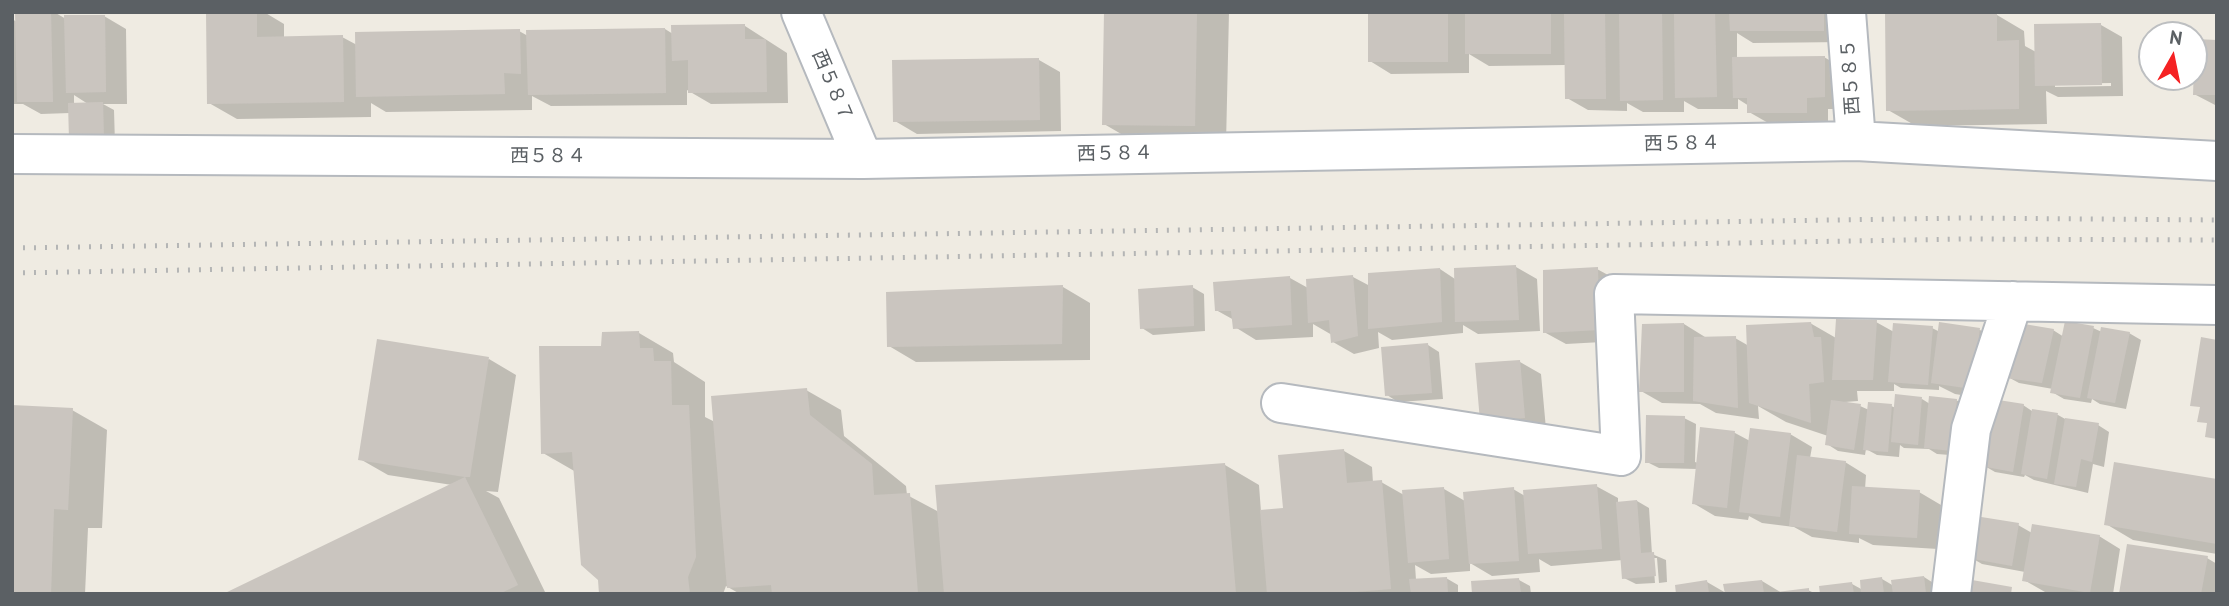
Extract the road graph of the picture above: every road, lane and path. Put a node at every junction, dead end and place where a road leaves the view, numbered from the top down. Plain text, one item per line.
1 (801, 12) edge
2 (1846, 12) edge
3 (1856, 141) junction
4 (12, 154) edge
5 (863, 159) junction
6 (2217, 161) edge
7 (2013, 301) junction
8 (2217, 305) edge
9 (1281, 402) dead end
10 (1951, 594) edge

1 - 5 street, 西５８７
2 - 3 street, 西５８５
3 - 5 street, 西５８４
3 - 6 street, 西５８４
4 - 5 street, 西５８４
7 - 8 street
7 - 9 street
7 - 10 street

